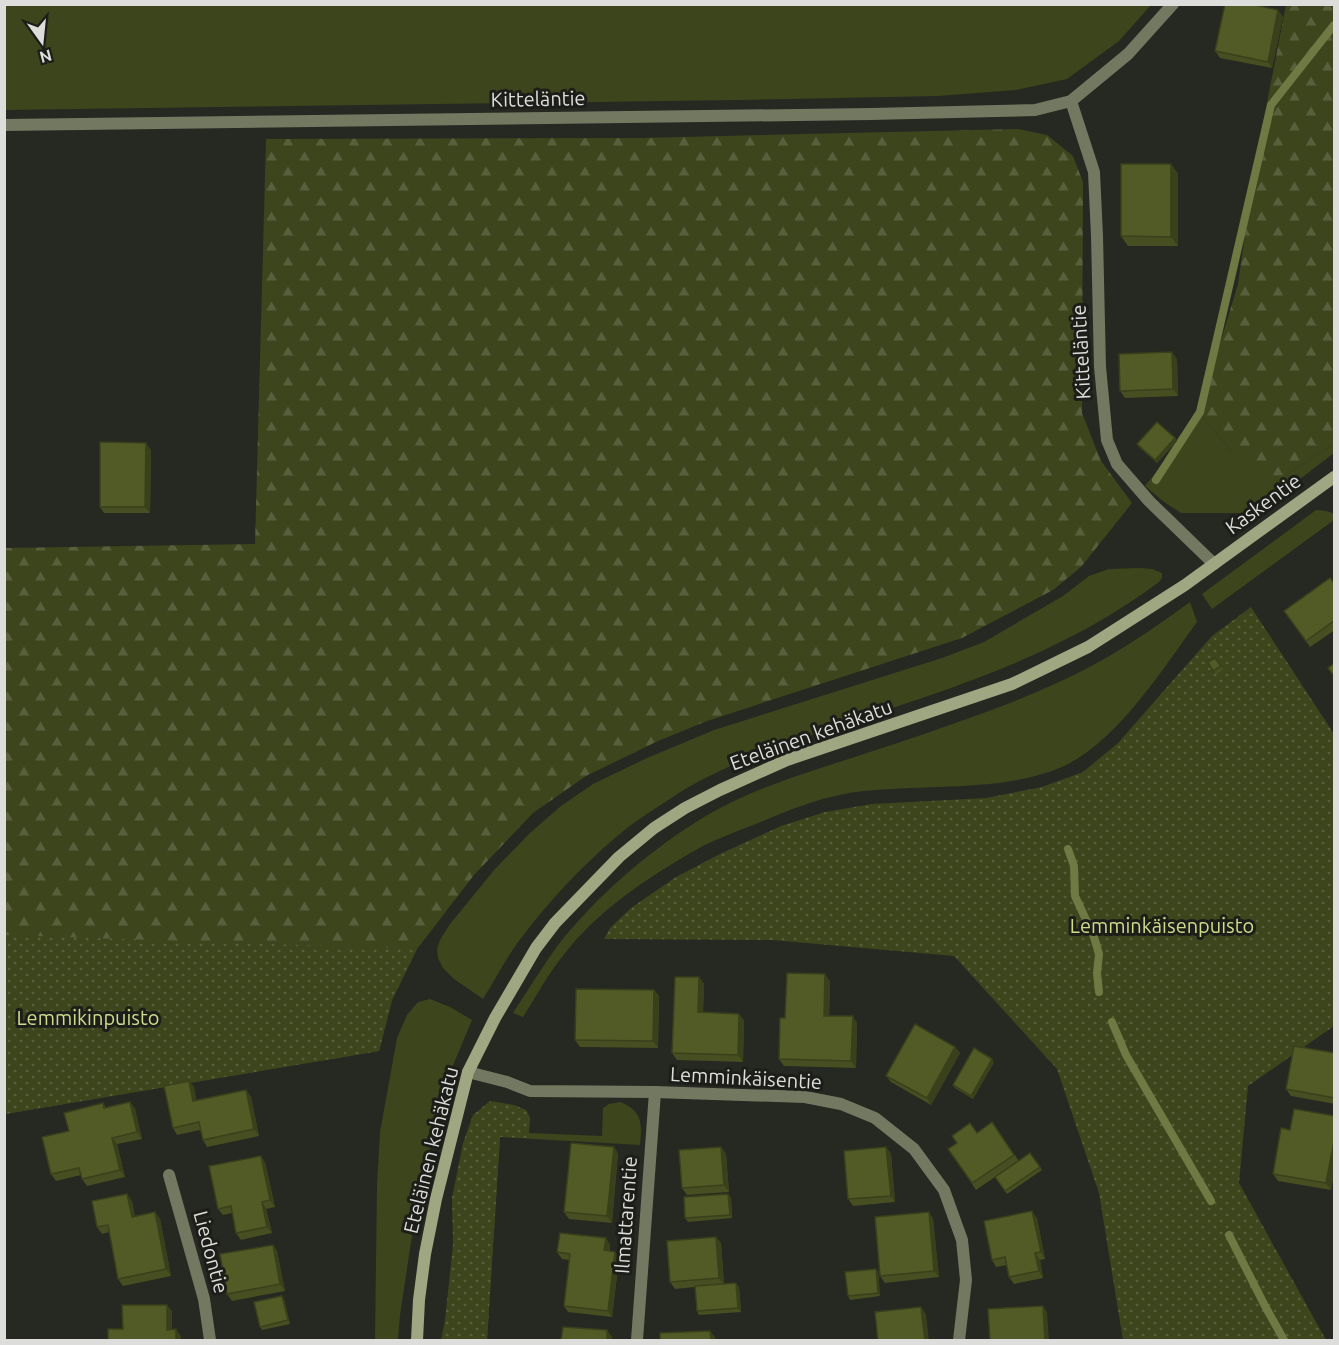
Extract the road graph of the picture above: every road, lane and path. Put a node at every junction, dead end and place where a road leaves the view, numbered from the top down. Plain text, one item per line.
1 (1173, 4) edge
2 (1071, 101) junction
3 (4, 125) edge
4 (1334, 480) edge
5 (1214, 564) junction
6 (468, 1072) junction
7 (655, 1092) junction
8 (169, 1175) dead end
9 (210, 1341) edge
10 (417, 1341) edge
11 (637, 1341) edge
12 (959, 1341) edge

1 - 2 street, Kitteläntie
2 - 3 street, Kitteläntie
2 - 5 street, Kitteläntie
4 - 5 street, Kaskentie
5 - 6 street, Eteläinen kehäkatu
6 - 7 street, Lemminkäisentie
6 - 10 street, Eteläinen kehäkatu
7 - 11 street, Ilmattarentie
7 - 12 street, Lemminkäisentie
8 - 9 street, Liedontie

